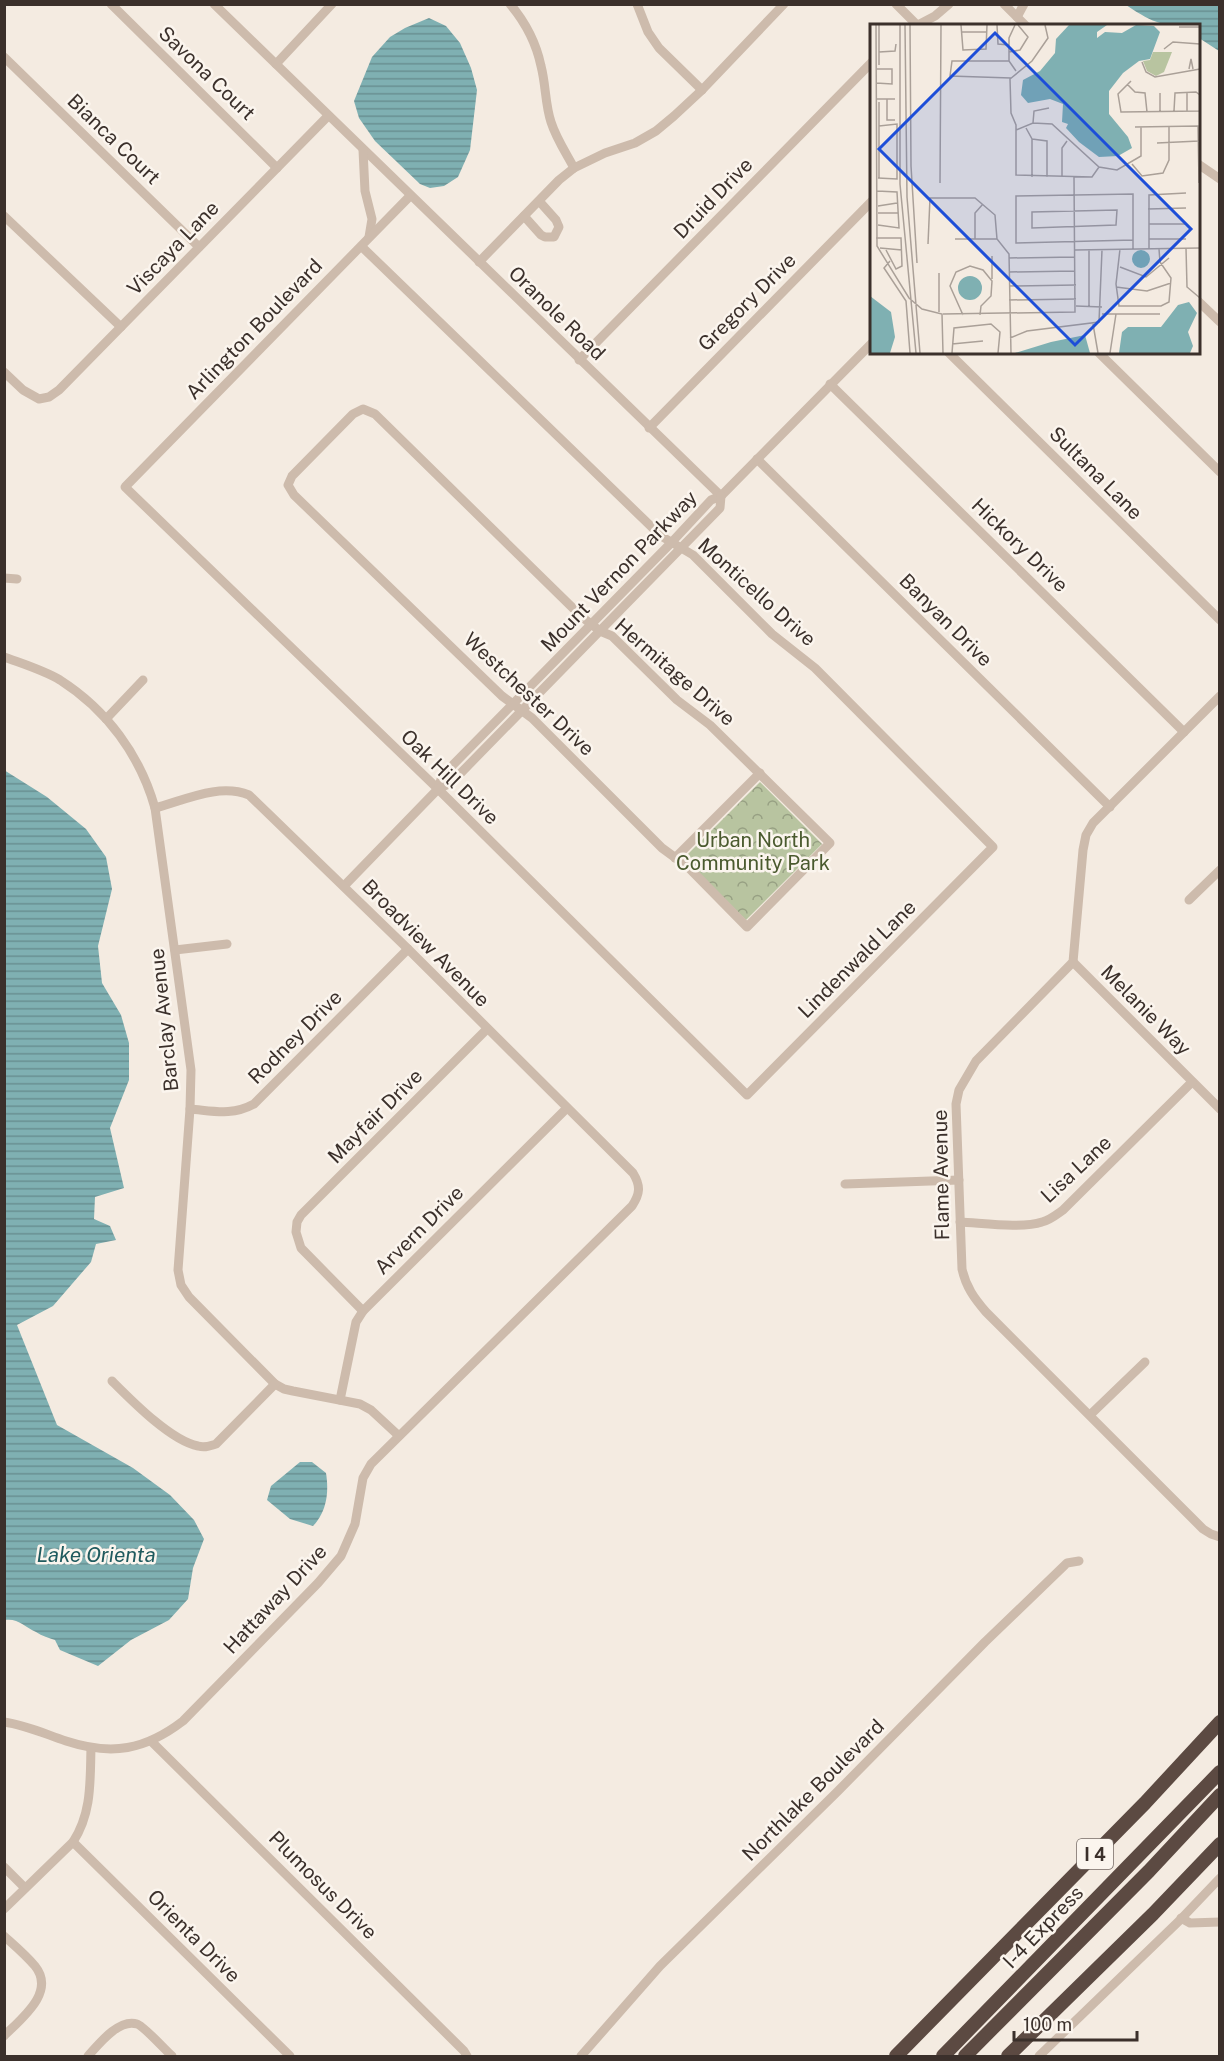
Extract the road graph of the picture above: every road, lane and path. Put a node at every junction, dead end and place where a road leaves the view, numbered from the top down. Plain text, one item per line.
1 (111, 4) edge
2 (214, 4) edge
3 (332, 4) edge
4 (510, 4) edge
5 (637, 4) edge
6 (784, 4) edge
7 (896, 4) edge
8 (949, 4) edge
9 (1004, 4) edge
10 (1024, 4) edge
11 (1017, 17) junction
12 (915, 24) edge
13 (918, 24) edge
14 (1024, 24) edge
15 (4, 57) edge
16 (276, 64) junction
17 (870, 64) edge
18 (702, 90) junction
19 (328, 116) junction
20 (363, 150) junction
21 (1200, 165) edge
22 (277, 168) junction
23 (574, 168) junction
24 (1220, 179) edge
25 (410, 196) junction
26 (539, 201) junction
27 (870, 203) edge
28 (4, 216) edge
29 (524, 216) junction
30 (369, 238) junction
31 (361, 246) junction
32 (199, 247) junction
33 (479, 262) junction
34 (1200, 303) edge
35 (1220, 322) edge
36 (121, 327) junction
37 (870, 345) edge
38 (950, 354) edge
39 (1100, 354) edge
40 (579, 360) junction
41 (4, 372) edge
42 (830, 384) junction
43 (363, 409) joint
44 (649, 428) junction
45 (757, 459) junction
46 (1220, 472) edge
47 (125, 487) joint
48 (721, 496) junction
49 (676, 546) junction
50 (4, 578) edge
51 (17, 579) dead end
52 (1220, 620) edge
53 (592, 624) junction
54 (600, 631) junction
55 (4, 657) edge
56 (143, 680) dead end
57 (1220, 696) edge
58 (517, 707) junction
59 (106, 719) junction
60 (1184, 732) junction
61 (760, 773) junction
62 (438, 789) junction
63 (1110, 807) junction
64 (155, 808) junction
65 (993, 848) joint
66 (675, 858) junction
67 (1220, 870) edge
68 (344, 886) junction
69 (1189, 900) dead end
70 (747, 927) joint
71 (227, 944) dead end
72 (175, 950) junction
73 (408, 950) junction
74 (1072, 962) junction
75 (487, 1029) junction
76 (1192, 1082) junction
77 (747, 1095) joint
78 (567, 1108) junction
79 (190, 1109) junction
80 (1220, 1109) edge
81 (959, 1180) junction
82 (845, 1184) dead end
83 (639, 1190) joint
84 (960, 1222) junction
85 (363, 1311) junction
86 (1144, 1362) dead end
87 (112, 1381) dead end
88 (275, 1384) junction
89 (340, 1400) junction
90 (1090, 1415) junction
91 (399, 1437) junction
92 (1220, 1537) edge
93 (1079, 1561) dead end
94 (985, 1642) junction
95 (992, 1650) dead end
96 (4, 1722) edge
97 (1220, 1722) edge
98 (151, 1741) junction
99 (91, 1748) junction
100 (1220, 1772) edge
101 (1220, 1795) edge
102 (73, 1842) junction
103 (1220, 1844) edge
104 (4, 1867) edge
105 (1220, 1878) edge
106 (25, 1888) junction
107 (4, 1909) edge
108 (1181, 1918) junction
109 (1220, 1922) edge
110 (4, 1936) edge
111 (4, 2036) edge
112 (87, 2056) edge
113 (172, 2056) edge
114 (290, 2056) edge
115 (467, 2056) edge
116 (581, 2056) edge
117 (896, 2056) edge
118 (943, 2056) edge
119 (965, 2056) edge
120 (1008, 2056) edge
121 (1039, 2056) edge

1 - 22 street, Savona Court
2 - 16 street, Oranole Road
3 - 16 street
4 - 23 street
5 - 18 street
6 - 18 street
7 - 12 street
8 - 13 street
9 - 11 street
10 - 11 street
11 - 14 street
15 - 32 street, Bianca Court
16 - 19 street, Oranole Road
17 - 40 street, Druid Drive
18 - 23 street
19 - 20 street, Oranole Road
19 - 22 street, Viscaya Lane
20 - 25 street, Oranole Road
20 - 30 street
21 - 24 street
22 - 32 street, Viscaya Lane
23 - 26 street
25 - 30 street, Arlington Boulevard
25 - 33 street, Oranole Road
26 - 29 street
26 - 29 street
27 - 44 street, Gregory Drive
28 - 36 street
29 - 33 street
30 - 31 street, Arlington Boulevard
31 - 47 street, Arlington Boulevard
31 - 49 street, Monticello Drive
32 - 36 street, Viscaya Lane
33 - 40 street, Oranole Road
34 - 35 street
36 - 41 street, Viscaya Lane
37 - 42 street
38 - 52 street, Sultana Lane
39 - 46 street
40 - 44 street, Oranole Road
42 - 45 street
42 - 60 street, Hickory Drive
43 - 53 street, Hermitage Drive
43 - 58 street, Westchester Drive
44 - 48 street, Oranole Road
45 - 48 street
45 - 63 street, Banyan Drive
47 - 62 street, Oak Hill Drive
48 - 49 street, Mount Vernon Parkway
49 - 53 street, Mount Vernon Parkway
49 - 54 street, Mount Vernon Parkway
49 - 65 street, Monticello Drive
50 - 51 street
53 - 54 street, Hermitage Drive
53 - 58 street, Mount Vernon Parkway
54 - 58 street, Mount Vernon Parkway
54 - 61 street, Hermitage Drive
55 - 59 street, Barclay Avenue
56 - 59 street
57 - 60 street
58 - 62 street, Mount Vernon Parkway
58 - 66 street, Westchester Drive
59 - 64 street, Barclay Avenue
60 - 63 street
61 - 66 street
61 - 70 street, Hermitage Drive
62 - 68 street, Mount Vernon Parkway
62 - 77 street, Oak Hill Drive
63 - 74 street
64 - 68 street, Broadview Avenue
64 - 72 street, Barclay Avenue
65 - 77 street, Lindenwald Lane
66 - 70 street, Westchester Drive
67 - 69 street
68 - 73 street, Broadview Avenue
71 - 72 street
72 - 79 street, Barclay Avenue
73 - 75 street, Broadview Avenue
73 - 79 street, Rodney Drive
74 - 76 street, Melanie Way
74 - 81 street, Flame Avenue
75 - 78 street, Broadview Avenue
75 - 85 street, Mayfair Drive
76 - 80 street, Melanie Way
76 - 84 street, Lisa Lane
78 - 83 street, Broadview Avenue
78 - 85 street, Arvern Drive
79 - 88 street, Barclay Avenue
81 - 82 street
81 - 84 street, Flame Avenue
83 - 91 street, Hattaway Drive
84 - 90 street, Flame Avenue
85 - 89 street, Arvern Drive
86 - 90 street
87 - 88 street
88 - 89 street, Barclay Avenue
89 - 91 street, Barclay Avenue
90 - 92 street, Flame Avenue
91 - 98 street, Hattaway Drive
93 - 94 street, Northlake Boulevard
94 - 95 street
94 - 116 street, Northlake Boulevard
96 - 99 street, Hattaway Drive
97 - 117 highway, I 4
98 - 99 street, Hattaway Drive
98 - 115 street, Plumosus Drive
99 - 102 street
100 - 118 highway, I-4 Express
101 - 119 highway, I-4 Express
102 - 106 street
102 - 114 street, Orienta Drive
103 - 120 highway
104 - 106 street
105 - 108 street
106 - 107 street
108 - 109 street
108 - 121 street
110 - 111 street
112 - 113 street

